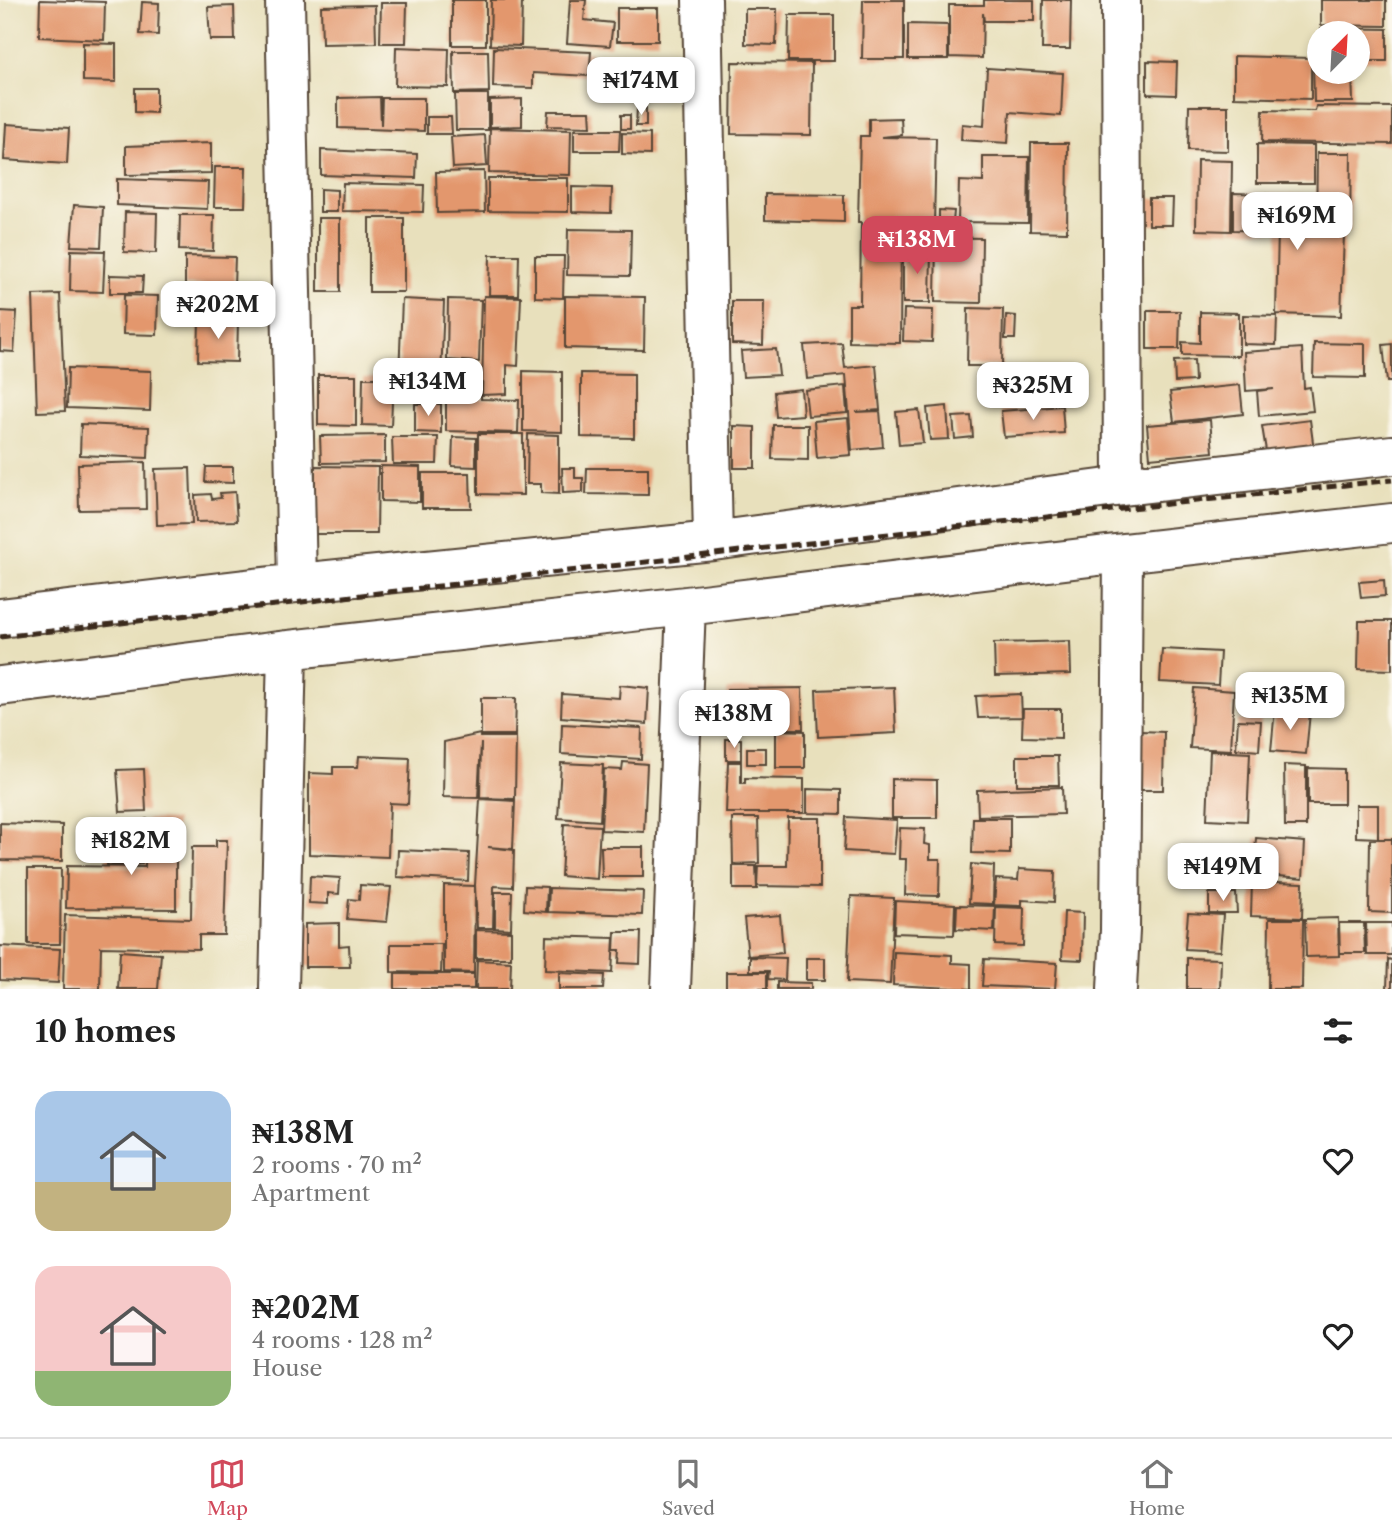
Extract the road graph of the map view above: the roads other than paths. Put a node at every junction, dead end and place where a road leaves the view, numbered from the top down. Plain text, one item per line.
1 (285, 0) edge
2 (702, 0) edge
3 (1121, 0) edge
4 (1392, 456) edge
5 (1123, 486) junction
6 (1392, 523) edge
7 (713, 541) junction
8 (1123, 553) junction
9 (297, 583) junction
10 (686, 606) junction
11 (0, 618) edge
12 (287, 650) junction
13 (0, 686) edge
14 (279, 989) edge
15 (671, 989) edge
16 (1117, 989) edge

1 - 9 street
2 - 7 street
3 - 5 street
4 - 5 street
5 - 7 street
6 - 8 street
7 - 9 street
8 - 10 street
8 - 16 street
9 - 11 street
10 - 12 street
10 - 15 street
12 - 13 street
12 - 14 street

